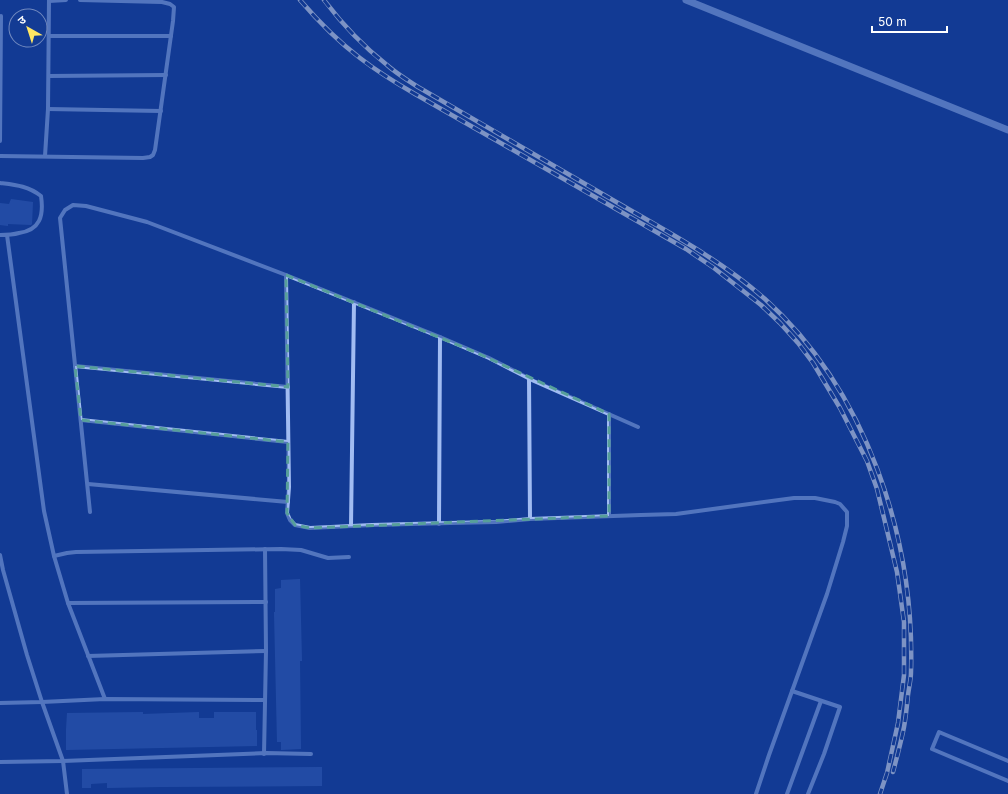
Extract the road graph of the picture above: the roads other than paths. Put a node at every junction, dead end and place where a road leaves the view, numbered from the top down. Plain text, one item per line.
1 (49, 0) edge
2 (66, 0) edge
3 (80, 0) edge
4 (686, 0) edge
5 (1, 16) dead end
6 (49, 36) junction
7 (171, 36) junction
8 (0, 59) edge
9 (166, 75) junction
10 (48, 76) junction
11 (48, 109) junction
12 (161, 111) junction
13 (1008, 130) edge
14 (0, 142) edge
15 (0, 156) edge
16 (45, 156) junction
17 (0, 183) edge
18 (0, 235) edge
19 (7, 235) junction
20 (286, 275) junction
21 (354, 302) junction
22 (440, 337) junction
23 (75, 366) junction
24 (529, 378) junction
25 (288, 387) junction
26 (609, 414) junction
27 (81, 420) junction
28 (638, 427) dead end
29 (288, 442) junction
30 (88, 484) junction
31 (288, 502) junction
32 (90, 512) dead end
33 (609, 516) junction
34 (530, 519) junction
35 (438, 524) junction
36 (351, 526) junction
37 (265, 549) junction
38 (0, 555) edge
39 (54, 556) junction
40 (349, 557) dead end
41 (266, 602) junction
42 (68, 603) junction
43 (266, 651) junction
44 (88, 656) junction
45 (792, 691) junction
46 (105, 699) junction
47 (265, 700) junction
48 (821, 700) junction
49 (42, 702) junction
50 (0, 703) edge
51 (264, 754) junction
52 (311, 754) dead end
53 (63, 761) junction
54 (1008, 761) edge
55 (0, 762) edge
56 (1008, 781) edge
57 (67, 794) edge
58 (756, 794) edge
59 (787, 794) edge
60 (808, 794) edge

1 - 2 street
1 - 6 street
3 - 7 street
4 - 13 street
5 - 8 street
6 - 7 street
6 - 10 street
7 - 9 street
8 - 14 street
9 - 10 street
9 - 12 street
10 - 11 street
11 - 12 street
11 - 16 street
12 - 16 street
15 - 16 street
17 - 19 street
18 - 19 street
19 - 39 street
20 - 21 street
20 - 23 street
20 - 25 street
21 - 22 street
21 - 36 street
22 - 24 street
22 - 35 street
23 - 25 street
23 - 27 street
24 - 26 street
24 - 34 street
25 - 29 street
26 - 28 street
26 - 33 street
27 - 29 street
27 - 30 street
29 - 31 street
30 - 31 street
30 - 32 street
31 - 36 street
33 - 34 street
33 - 45 street
34 - 35 street
35 - 36 street
37 - 39 street
37 - 40 street
37 - 41 street
38 - 49 street
39 - 42 street
41 - 42 street
41 - 43 street
42 - 44 street
43 - 44 street
43 - 47 street
44 - 46 street
45 - 48 street
45 - 58 street
46 - 47 street
46 - 49 street
47 - 51 street
48 - 59 street
48 - 60 street
49 - 50 street
49 - 53 street
51 - 52 street
51 - 53 street
53 - 55 street
53 - 57 street
54 - 56 street

